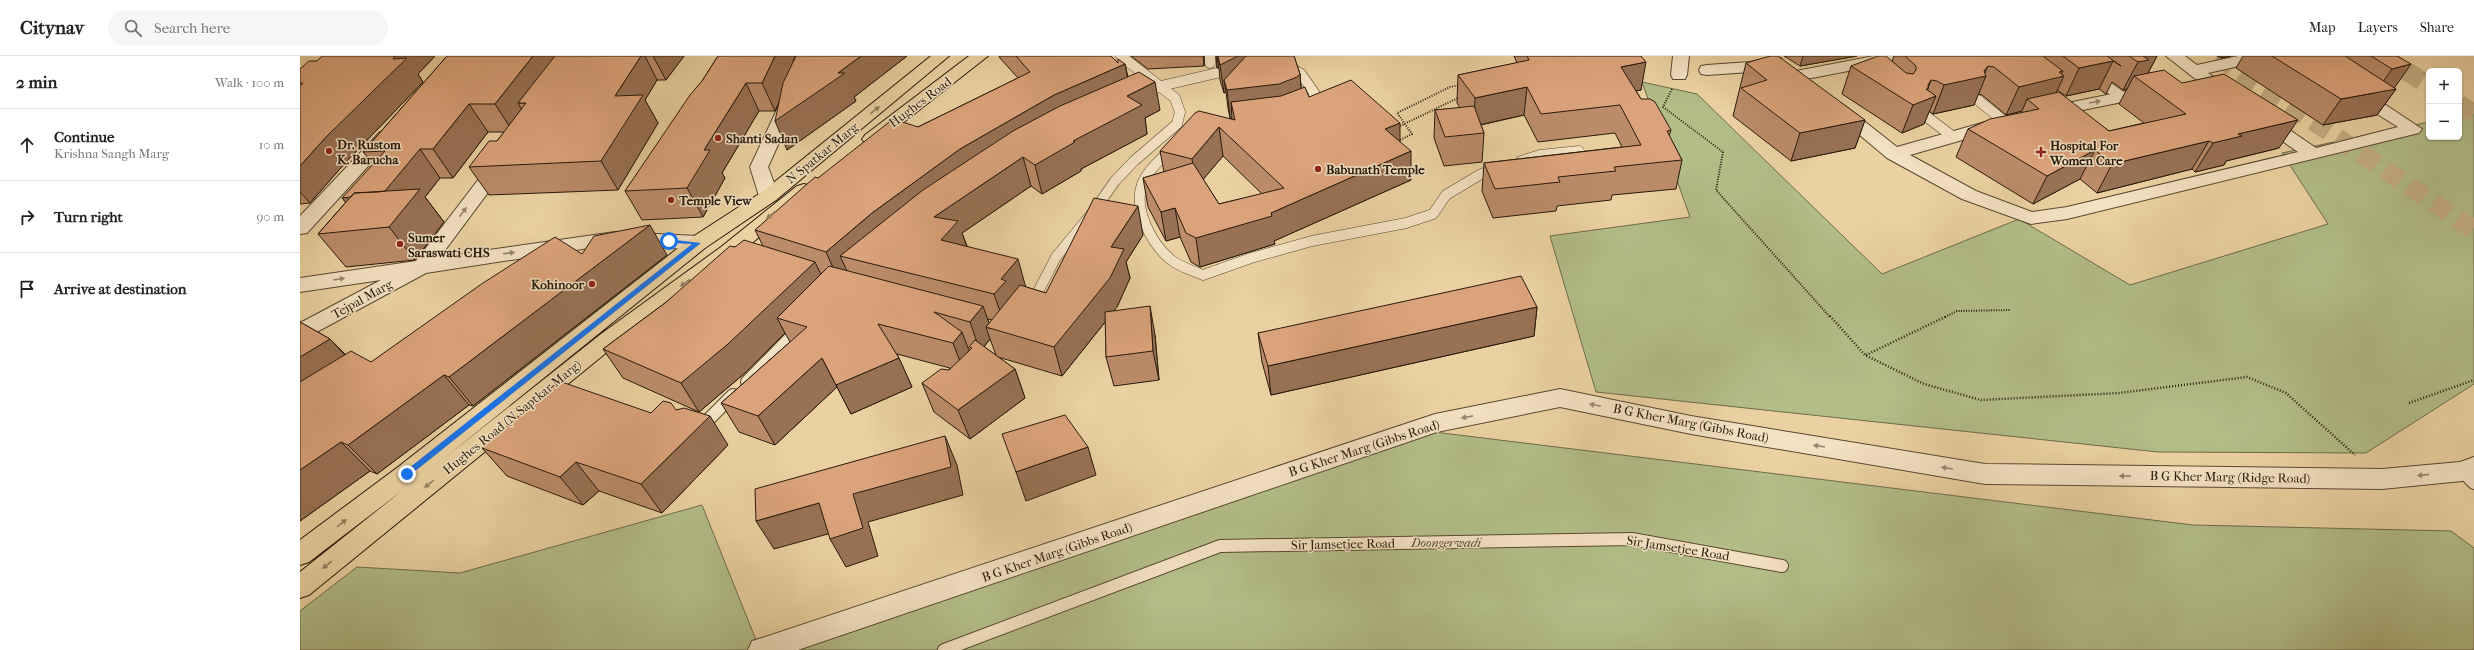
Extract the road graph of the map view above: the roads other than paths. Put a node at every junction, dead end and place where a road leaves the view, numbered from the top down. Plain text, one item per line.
1 (810, 56) edge
2 (941, 56) edge
3 (980, 56) edge
4 (1121, 56) edge
5 (1681, 56) edge
6 (1900, 56) edge
7 (2174, 56) edge
8 (2260, 56) edge
9 (1776, 58) edge
10 (1881, 58) edge
11 (1280, 64) edge
12 (1242, 68) edge
13 (1707, 70) dead end
14 (2088, 73) edge
15 (1679, 75) road end
16 (2198, 75) junction
17 (1796, 76) junction
18 (1161, 86) junction
19 (2344, 86) edge
20 (1134, 97) edge
21 (2122, 97) junction
22 (1978, 100) edge
23 (1180, 112) junction
24 (1298, 113) edge
25 (1923, 114) edge
26 (2019, 118) junction
27 (1189, 126) edge
28 (386, 136) edge
29 (1952, 136) junction
30 (1184, 141) edge
31 (510, 151) edge
32 (1579, 151) edge
33 (854, 152) edge
34 (1894, 154) junction
35 (2313, 154) junction
36 (817, 180) edge
37 (769, 196) junction
38 (300, 228) edge
39 (698, 243) junction
40 (573, 244) junction
41 (733, 254) junction
42 (423, 266) junction
43 (533, 269) edge
44 (300, 285) edge
45 (1024, 309) edge
46 (807, 321) edge
47 (300, 333) edge
48 (697, 432) edge
49 (2470, 473) edge
50 (1985, 474) joint
51 (300, 554) edge
52 (1782, 566) dead end
53 (300, 587) edge
54 (762, 650) edge
55 (944, 650) edge

1 - 37 street
37 -> 2 main road, N Spatkar Marg
3 - 33 main road, Hughes Road
4 - 18 lane
5 - 15 street
6 - 10 street
7 - 16 street
8 - 16 street
9 - 13 street
9 - 17 street
10 - 17 street
11 - 24 lane
12 - 18 lane
14 - 21 lane
16 - 21 street
16 - 35 street
17 - 34 street
18 - 20 lane
18 - 23 lane
19 - 35 street
26 -> 21 street
22 - 26 lane
23 - 27 lane
23 - 45 lane
25 - 29 lane
26 - 29 street
28 - 38 street
29 - 34 street
30 - 32 lane
42 -> 31 street
34 - 35 street
36 -> 41 main road
37 - 39 main road, N Spatkar Marg
39 - 40 street
39 - 41 main road
51 -> 39 main road, N Spatkar Marg
42 -> 40 street
40 - 43 street
41 -> 53 main road, Hughes Road (N Saptkar Marg)
44 -> 42 street
42 - 47 street, Tejpal Marg
46 - 48 lane
49 -> 50 street, B G Kher Marg (Ridge Road)
50 -> 54 street, B G Kher Marg (Gibbs Road)
52 - 55 lane, Sir Jamsetjee Road

